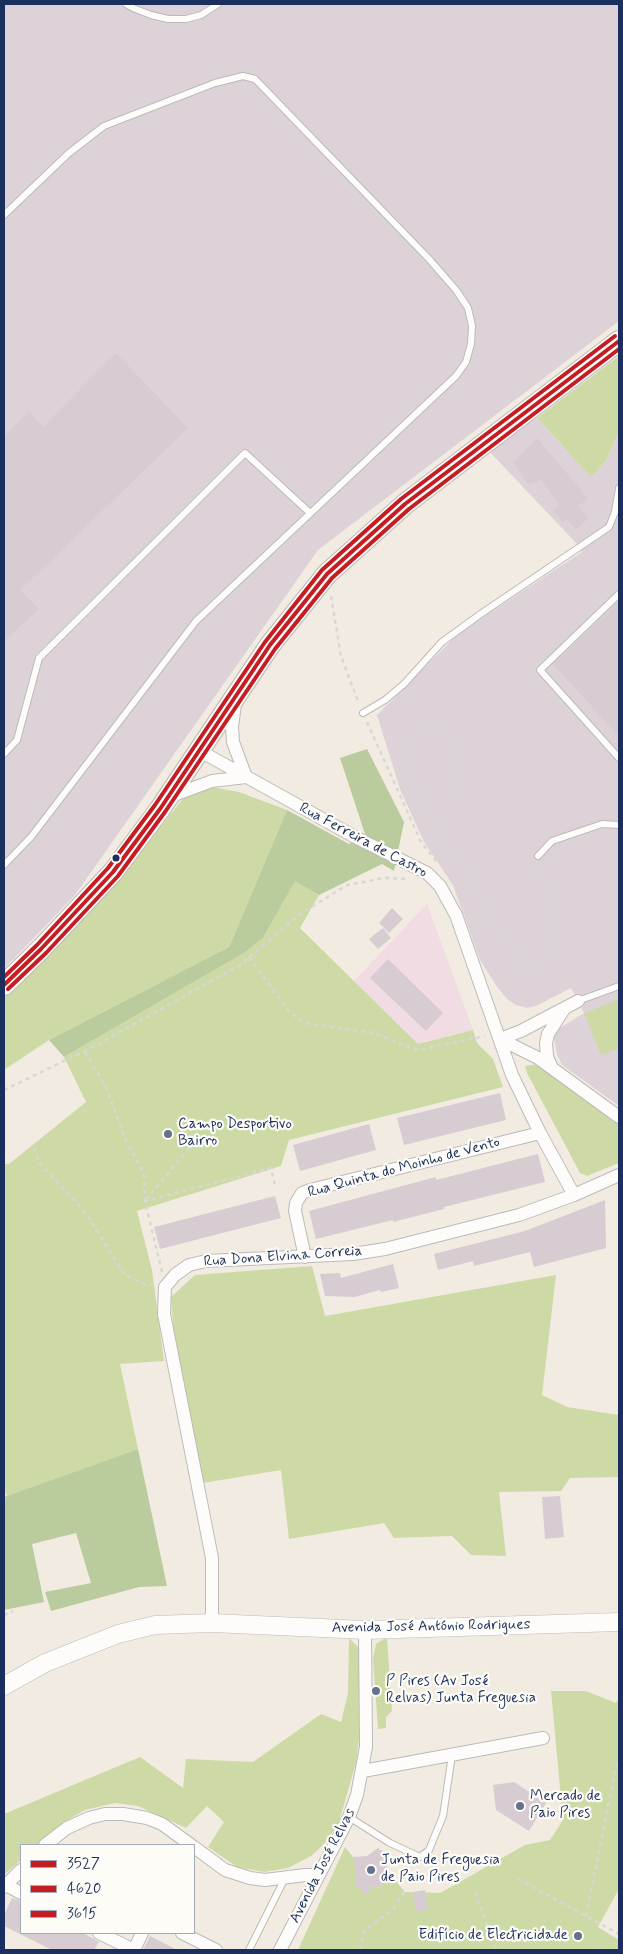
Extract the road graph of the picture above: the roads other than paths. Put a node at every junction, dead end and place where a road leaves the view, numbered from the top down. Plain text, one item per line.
1 (126, 4) edge
2 (218, 4) edge
3 (4, 214) edge
4 (619, 341) edge
5 (619, 488) edge
6 (310, 513) junction
7 (619, 594) edge
8 (238, 692) junction
9 (363, 713) road end
10 (200, 750) junction
11 (4, 754) edge
12 (619, 758) edge
13 (246, 776) junction
14 (168, 798) junction
15 (619, 825) edge
16 (538, 856) road end
17 (4, 865) edge
18 (4, 985) edge
19 (619, 986) edge
20 (578, 1001) joint
21 (564, 1009) junction
22 (500, 1039) junction
23 (532, 1055) junction
24 (552, 1068) junction
25 (512, 1075) junction
26 (619, 1117) edge
27 (540, 1133) junction
28 (619, 1175) edge
29 (574, 1196) junction
30 (305, 1257) junction
31 (619, 1622) edge
32 (212, 1623) junction
33 (365, 1630) junction
34 (4, 1686) edge
35 (543, 1738) dead end
36 (452, 1754) junction
37 (363, 1771) junction
38 (349, 1817) junction
39 (46, 1844) edge
40 (189, 1844) edge
41 (195, 1848) edge
42 (20, 1871) edge
43 (319, 1876) junction
44 (286, 1878) junction
45 (5, 1886) edge
46 (20, 1893) edge
47 (102, 1934) edge
48 (142, 1934) edge
49 (184, 1934) edge
50 (134, 1950) edge
51 (216, 1950) edge
52 (249, 1950) edge
53 (280, 1950) edge

1 - 2 lane
3 - 6 lane
4 - 8 main road
5 - 9 lane
6 - 11 lane
6 - 17 lane
7 - 12 lane
8 - 10 main road
8 - 13 street
10 - 13 street, Rua Ferreira de Castro
10 - 14 main road
13 - 14 street
13 - 22 street, Rua Ferreira de Castro
14 - 18 main road
15 - 16 lane
19 - 20 lane
20 - 21 street
21 - 22 street
21 - 24 street
22 - 23 street
22 - 25 street, Rua Ferreira de Castro
23 - 24 street
23 - 25 street
24 - 26 street
25 - 27 street, Rua Ferreira de Castro
27 - 29 street, Rua Ferreira de Castro
27 - 30 street, Rua Quinta do Moinho de Vento
28 - 29 street, Rua Dona Elvina Correia
29 - 30 street, Rua Dona Elvina Correia
30 - 32 street, Rua Dona Elvina Correia
31 - 33 street, Avenida José António Rodrigues
32 - 33 street, Avenida José António Rodrigues
32 - 34 street, Avenida José António Rodrigues
33 - 37 street, Avenida José Relvas
35 - 36 street
36 - 37 street
36 - 38 lane
37 - 38 street, Avenida José Relvas
38 - 43 street, Avenida José Relvas
39 - 40 street
41 - 44 street
42 - 45 street
43 - 44 street
43 - 53 street, Avenida José Relvas
44 - 52 lane
45 - 46 street
47 - 50 street
48 - 50 street
49 - 51 street

